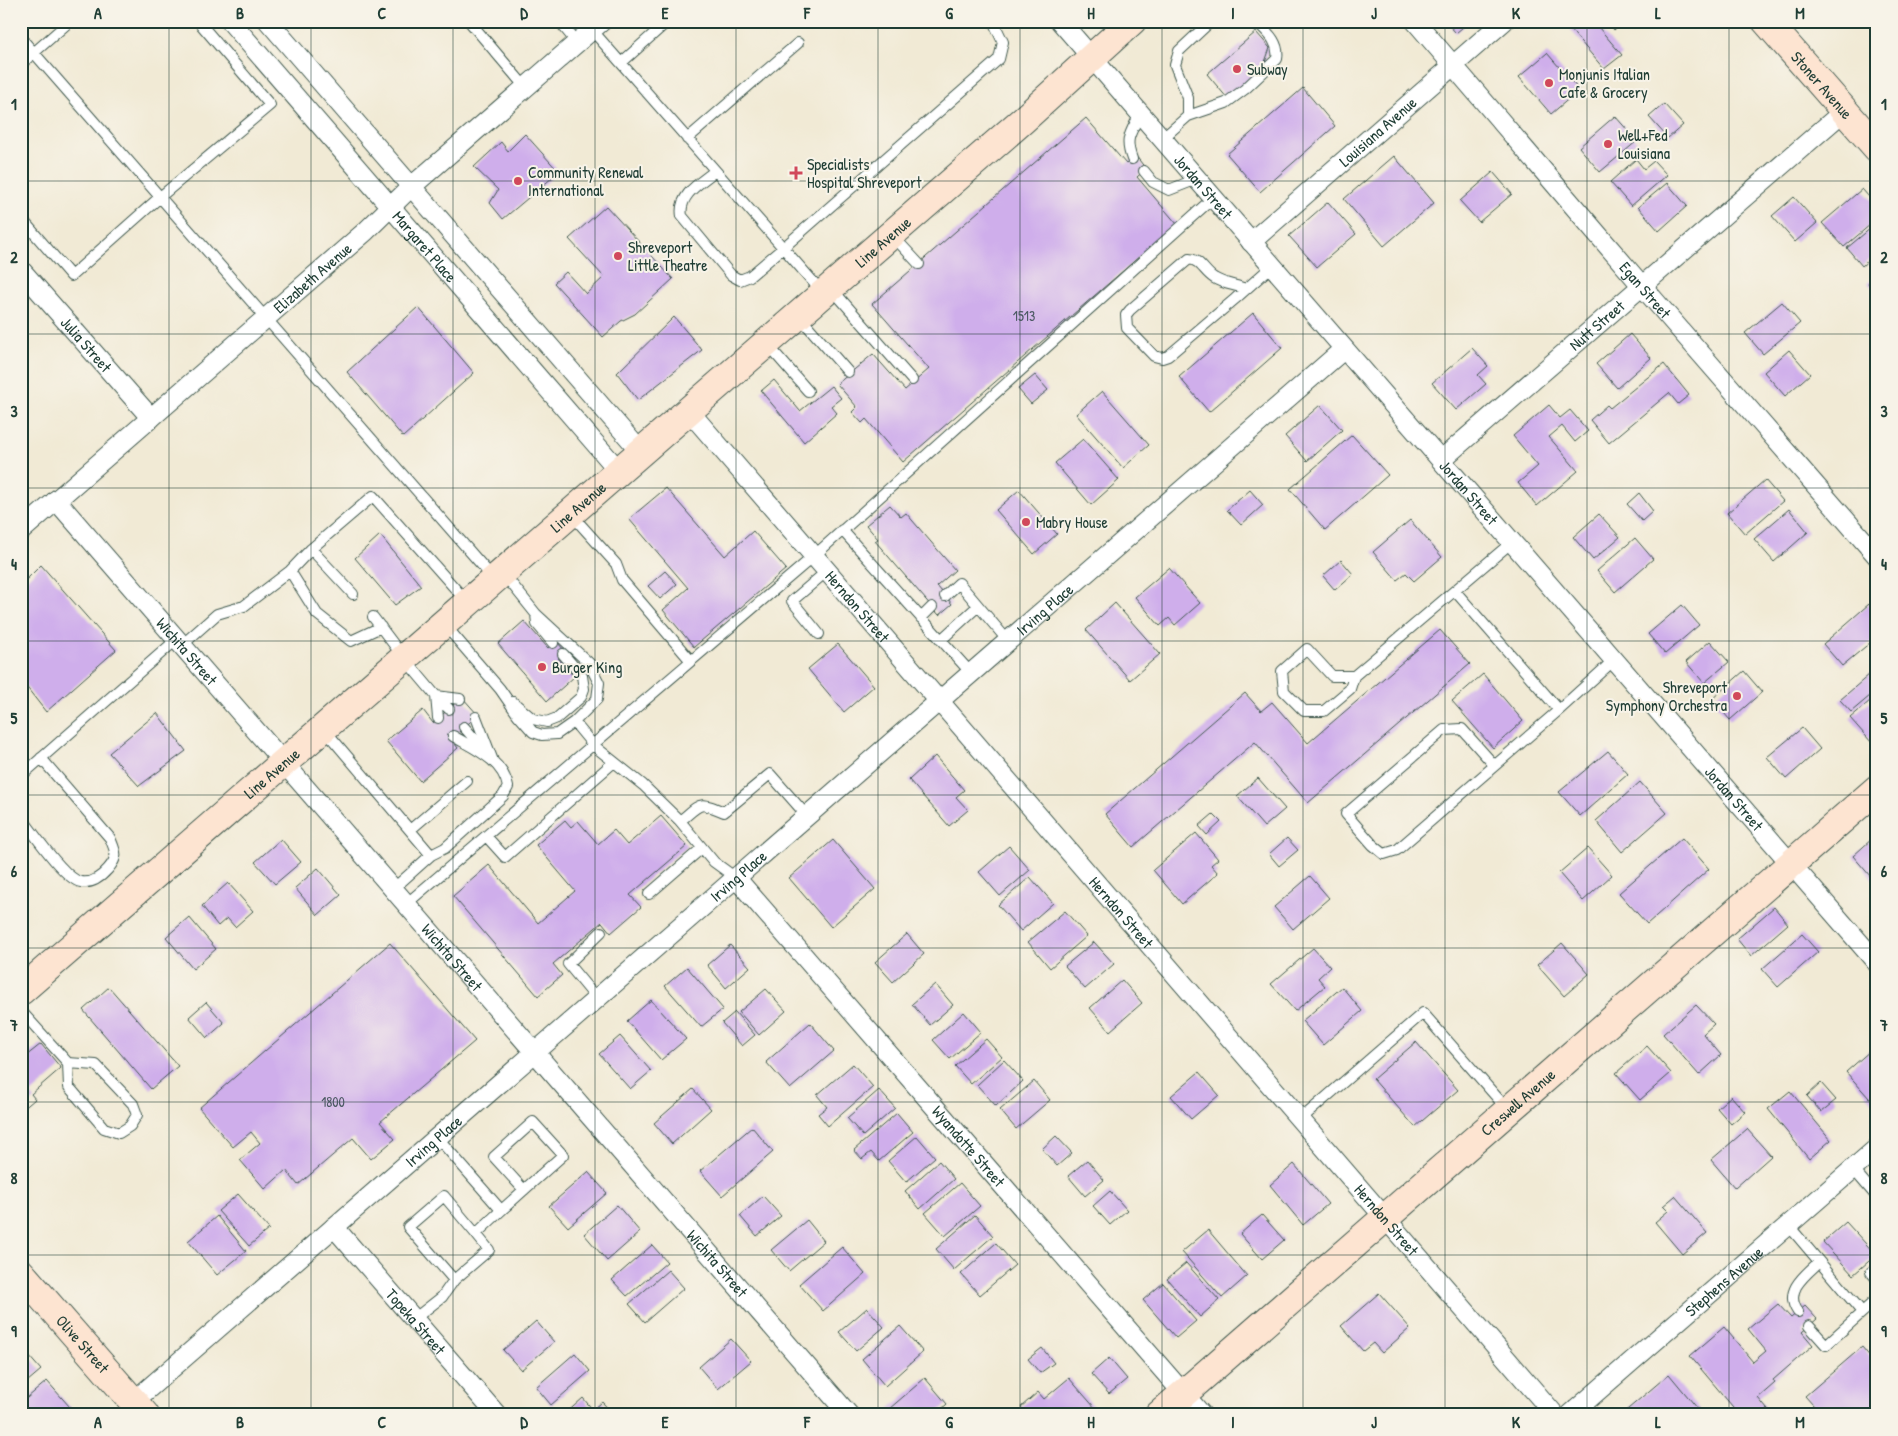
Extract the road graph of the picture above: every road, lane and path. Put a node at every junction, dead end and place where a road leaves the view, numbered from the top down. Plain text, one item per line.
1 (70, 21) edge
2 (198, 21) edge
3 (230, 21) edge
4 (268, 21) edge
5 (469, 21) edge
6 (559, 21) edge
7 (668, 21) edge
8 (993, 21) edge
9 (1060, 21) edge
10 (1132, 21) edge
11 (1211, 21) edge
12 (1256, 21) edge
13 (1415, 21) edge
14 (1504, 21) edge
15 (1773, 24) edge
16 (597, 26) edge
17 (21, 38) edge
18 (577, 42) junction
19 (798, 43) dead end
20 (34, 52) junction
21 (1091, 58) junction
22 (621, 63) junction
23 (21, 64) edge
24 (1453, 66) junction
25 (526, 87) junction
26 (1844, 111) junction
27 (1140, 114) junction
28 (1188, 116) junction
29 (688, 139) junction
30 (1162, 139) junction
31 (1877, 148) edge
32 (1132, 159) dead end
33 (715, 171) junction
34 (1144, 171) dead end
35 (1196, 179) junction
36 (411, 187) junction
37 (160, 197) junction
38 (1213, 198) junction
39 (391, 207) junction
40 (21, 218) edge
41 (892, 234) junction
42 (1251, 242) junction
43 (783, 248) junction
44 (919, 264) dead end
45 (1272, 266) junction
46 (21, 270) edge
47 (1642, 286) junction
48 (1246, 289) junction
49 (827, 291) junction
50 (798, 316) junction
51 (266, 318) junction
52 (767, 343) junction
53 (1344, 349) junction
54 (848, 372) dead end
55 (912, 380) dead end
56 (808, 391) dead end
57 (689, 411) junction
58 (151, 418) junction
59 (641, 452) junction
60 (1440, 460) junction
61 (619, 471) junction
62 (56, 500) junction
63 (571, 513) junction
64 (842, 530) junction
65 (21, 531) edge
66 (1512, 542) junction
67 (311, 548) junction
68 (814, 556) junction
69 (1877, 556) edge
70 (290, 571) junction
71 (827, 572) junction
72 (498, 576) junction
73 (1455, 590) junction
74 (353, 594) dead end
75 (945, 596) dead end
76 (468, 603) junction
77 (978, 606) junction
78 (932, 607) dead end
79 (536, 614) junction
80 (373, 617) dead end
81 (921, 618) junction
82 (444, 624) junction
83 (381, 627) junction
84 (819, 634) dead end
85 (941, 640) junction
86 (1008, 641) junction
87 (179, 643) junction
88 (553, 643) dead end
89 (563, 654) dead end
90 (404, 658) junction
91 (1614, 660) junction
92 (691, 661) junction
93 (971, 673) junction
94 (1354, 676) junction
95 (500, 689) junction
96 (436, 696) junction
97 (939, 701) junction
98 (1558, 710) junction
99 (574, 722) junction
100 (324, 728) junction
101 (593, 745) junction
102 (41, 758) junction
103 (494, 761) junction
104 (614, 762) junction
105 (283, 763) junction
106 (1494, 765) junction
107 (21, 776) edge
108 (467, 781) dead end
109 (1877, 789) edge
110 (807, 816) junction
111 (21, 817) edge
112 (680, 821) junction
113 (410, 830) junction
114 (486, 836) junction
115 (702, 848) junction
116 (432, 856) junction
117 (1791, 864) junction
118 (736, 878) junction
119 (392, 890) junction
120 (649, 894) dead end
121 (405, 905) junction
122 (601, 932) dead end
123 (1877, 963) edge
124 (21, 991) edge
125 (597, 999) junction
126 (21, 1011) edge
127 (535, 1052) junction
128 (68, 1063) junction
129 (1508, 1111) junction
130 (1301, 1119) junction
131 (437, 1138) junction
132 (1877, 1148) edge
133 (1853, 1169) junction
134 (524, 1190) junction
135 (1877, 1197) edge
136 (501, 1210) junction
137 (1386, 1217) junction
138 (1789, 1226) junction
139 (334, 1227) junction
140 (476, 1234) junction
141 (1819, 1262) junction
142 (23, 1278) edge
143 (454, 1280) junction
144 (1877, 1299) edge
145 (1798, 1312) dead end
146 (1862, 1312) junction
147 (414, 1319) junction
148 (1809, 1326) dead end
149 (1184, 1394) junction
150 (139, 1408) edge
151 (497, 1415) edge
152 (849, 1415) edge
153 (1159, 1415) edge
154 (1202, 1415) edge
155 (1555, 1415) edge
156 (1570, 1415) edge

1 - 20 lane
2 - 37 lane
3 - 39 street, Margaret Place
4 - 36 street, Margaret Place
5 - 25 lane
6 - 18 lane
7 - 22 lane
8 - 43 lane
9 - 21 street, Jordan Street
10 - 21 main road, Line Avenue
11 - 28 lane
12 - 28 lane
13 - 24 street, Egan Street
14 - 24 street, Louisiana Avenue
15 - 26 main road, Stoner Avenue
16 - 18 street, Elizabeth Avenue
16 - 22 lane
17 - 20 lane
18 - 25 street, Elizabeth Avenue
19 - 29 lane
20 - 23 lane
20 - 37 lane
21 - 27 street, Jordan Street
21 - 41 main road, Line Avenue
22 - 29 lane
24 - 42 street, Louisiana Avenue
24 - 47 street, Egan Street
25 - 36 street, Elizabeth Avenue
26 - 31 main road, Stoner Avenue
26 - 47 street, Nutt Street
27 - 30 street, Jordan Street
27 - 32 lane
28 - 30 lane
29 - 33 lane
30 - 35 street, Jordan Street
33 - 43 lane
33 - 43 lane
34 - 35 lane
35 - 38 street, Jordan Street
36 - 39 street, Elizabeth Avenue
36 - 59 street, Margaret Place
37 - 40 lane
37 - 51 lane
38 - 42 street, Jordan Street
38 - 64 lane
39 - 51 street, Elizabeth Avenue
39 - 61 street, Margaret Place
41 - 44 lane
41 - 49 main road, Line Avenue
42 - 45 street, Jordan Street
43 - 49 lane
45 - 48 lane
45 - 53 street, Jordan Street
46 - 58 street, Julia Street
47 - 60 street, Nutt Street
47 - 69 street, Egan Street
48 - 48 lane
49 - 50 main road, Line Avenue
49 - 55 lane
50 - 52 main road, Line Avenue
50 - 54 lane
51 - 58 street, Elizabeth Avenue
51 - 72 lane
52 - 56 lane
52 - 57 main road, Line Avenue
53 - 60 street, Jordan Street
53 - 86 street, Irving Place
57 - 59 main road, Line Avenue
57 - 68 street, Herndon Street
58 - 62 street, Elizabeth Avenue
59 - 61 main road, Line Avenue
60 - 66 street, Jordan Street
61 - 63 main road, Line Avenue
62 - 65 street, Elizabeth Avenue
62 - 87 street, Wichita Street
63 - 72 main road, Line Avenue
63 - 92 lane
64 - 68 lane
64 - 81 lane
66 - 73 lane
66 - 91 street, Jordan Street
67 - 70 lane
67 - 74 lane
67 - 76 lane
68 - 71 street, Herndon Street
68 - 92 lane
70 - 83 lane
70 - 87 lane
71 - 84 lane
71 - 97 street, Herndon Street
72 - 76 main road, Line Avenue
72 - 79 lane
73 - 94 lane
73 - 98 lane
75 - 77 lane
76 - 82 main road, Line Avenue
77 - 85 lane
77 - 86 lane
78 - 81 lane
79 - 88 lane
79 - 99 lane
80 - 83 lane
81 - 85 lane
82 - 90 main road, Line Avenue
82 - 95 lane
83 - 90 lane
85 - 93 lane
86 - 93 street, Irving Place
87 - 102 lane
87 - 105 street, Wichita Street
89 - 95 lane
90 - 96 lane
90 - 100 main road, Line Avenue
91 - 98 lane
91 - 117 street, Jordan Street
92 - 101 lane
93 - 97 street, Irving Place
94 - 94 lane
95 - 99 lane
96 - 96 lane
97 - 110 street, Irving Place
97 - 130 street, Herndon Street
98 - 106 lane
99 - 101 lane
100 - 105 main road, Line Avenue
100 - 113 lane
101 - 104 lane
101 - 114 lane
102 - 107 lane
102 - 111 lane
103 - 103 lane
103 - 116 lane
104 - 112 lane
104 - 114 lane
105 - 119 street, Wichita Street
105 - 124 main road, Line Avenue
106 - 106 lane
108 - 113 lane
109 - 117 main road, Creswell Avenue
110 - 112 lane
110 - 118 street, Irving Place
112 - 115 lane
113 - 116 lane
114 - 121 lane
115 - 118 lane
115 - 120 lane
116 - 119 lane
117 - 123 street, Jordan Street
117 - 129 main road, Creswell Avenue
118 - 125 street, Irving Place
118 - 149 street, Wyandotte Street
119 - 121 street, Wichita Street
121 - 127 street, Wichita Street
122 - 125 lane
125 - 127 street, Irving Place
126 - 128 lane
127 - 131 street, Irving Place
127 - 152 street, Wichita Street
128 - 128 lane
129 - 130 lane
129 - 137 main road, Creswell Avenue
130 - 137 street, Herndon Street
131 - 136 lane
131 - 139 street, Irving Place
132 - 133 street, Stephens Avenue
133 - 135 lane
133 - 138 street, Stephens Avenue
134 - 134 lane
134 - 136 lane
136 - 140 lane
137 - 149 main road, Creswell Avenue
137 - 155 street, Herndon Street
138 - 141 lane
138 - 156 street, Stephens Avenue
139 - 147 street, Topeka Street
139 - 150 street, Irving Place
140 - 143 lane
140 - 143 lane
141 - 145 lane
141 - 146 lane
142 - 150 main road, Olive Street
143 - 147 lane
144 - 146 lane
146 - 148 lane
147 - 151 street, Topeka Street
149 - 153 main road, Creswell Avenue
149 - 154 street, Wyandotte Street

